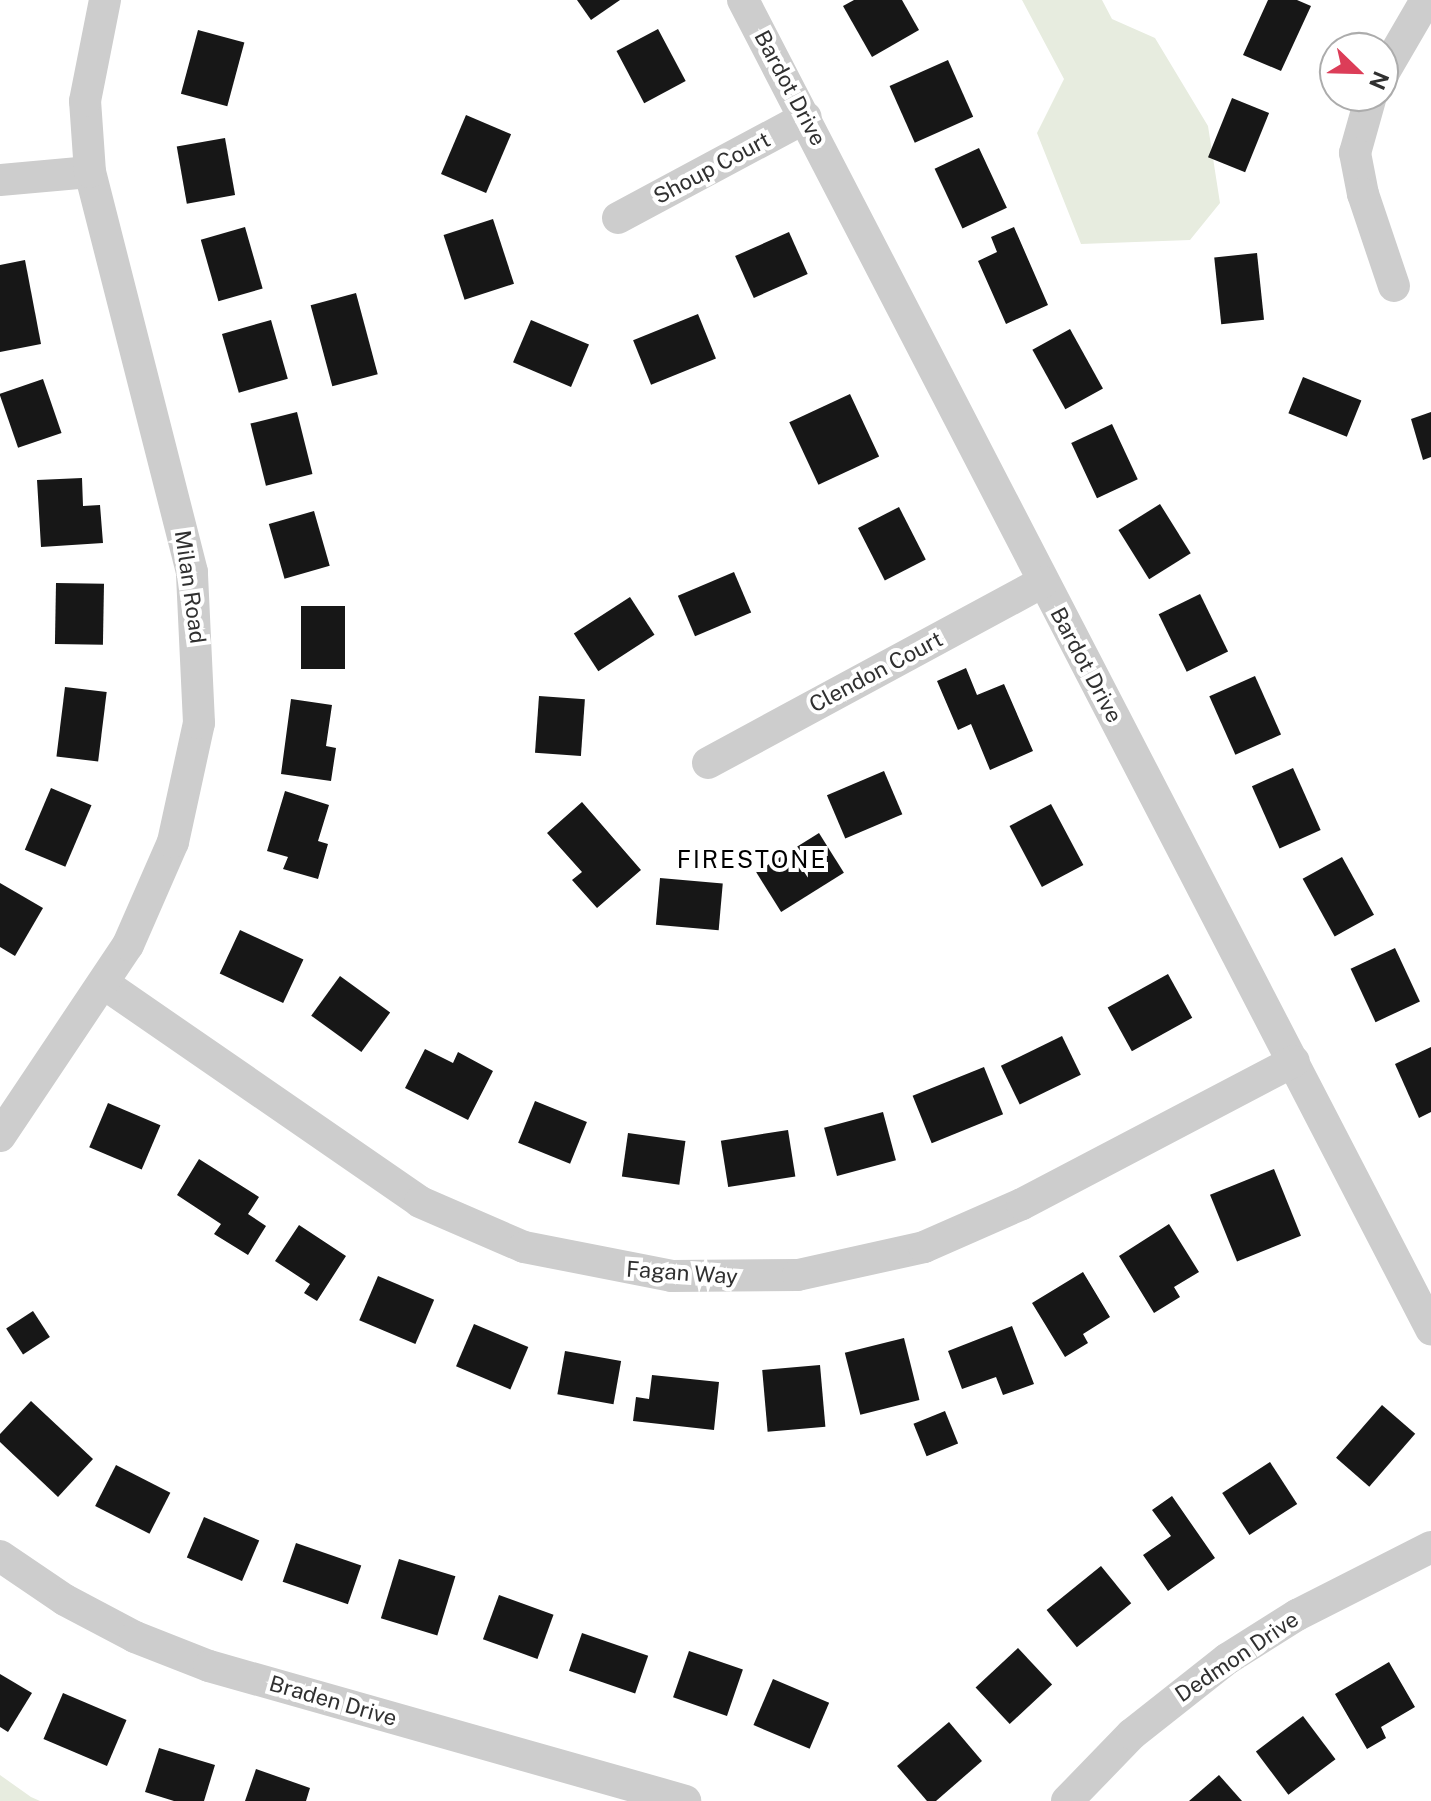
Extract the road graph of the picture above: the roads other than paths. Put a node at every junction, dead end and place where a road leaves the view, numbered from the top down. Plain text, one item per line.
1 (105, 0) edge
2 (743, 0) edge
3 (1426, 0) edge
4 (1399, 46) edge
5 (1367, 112) edge
6 (806, 117) junction
7 (90, 172) junction
8 (0, 180) edge
9 (618, 218) dead end
10 (1394, 286) dead end
11 (1043, 582) junction
12 (708, 763) dead end
13 (103, 983) junction
14 (1294, 1061) junction
15 (0, 1136) edge
16 (1431, 1329) edge
17 (1431, 1547) edge
18 (0, 1556) edge
19 (685, 1801) edge
20 (1067, 1801) edge

1 - 7 street, Milan Road
2 - 6 street, Bardot Drive
3 - 4 street
5 - 10 street
6 - 9 street, Shoup Court
6 - 11 street, Bardot Drive
7 - 8 street
7 - 13 street, Milan Road
11 - 12 street, Clendon Court
11 - 14 street, Bardot Drive
13 - 14 street, Fagan Way
13 - 15 street, Milan Road
14 - 16 street, Bardot Drive
17 - 20 street, Dedmon Drive
18 - 19 street, Braden Drive

